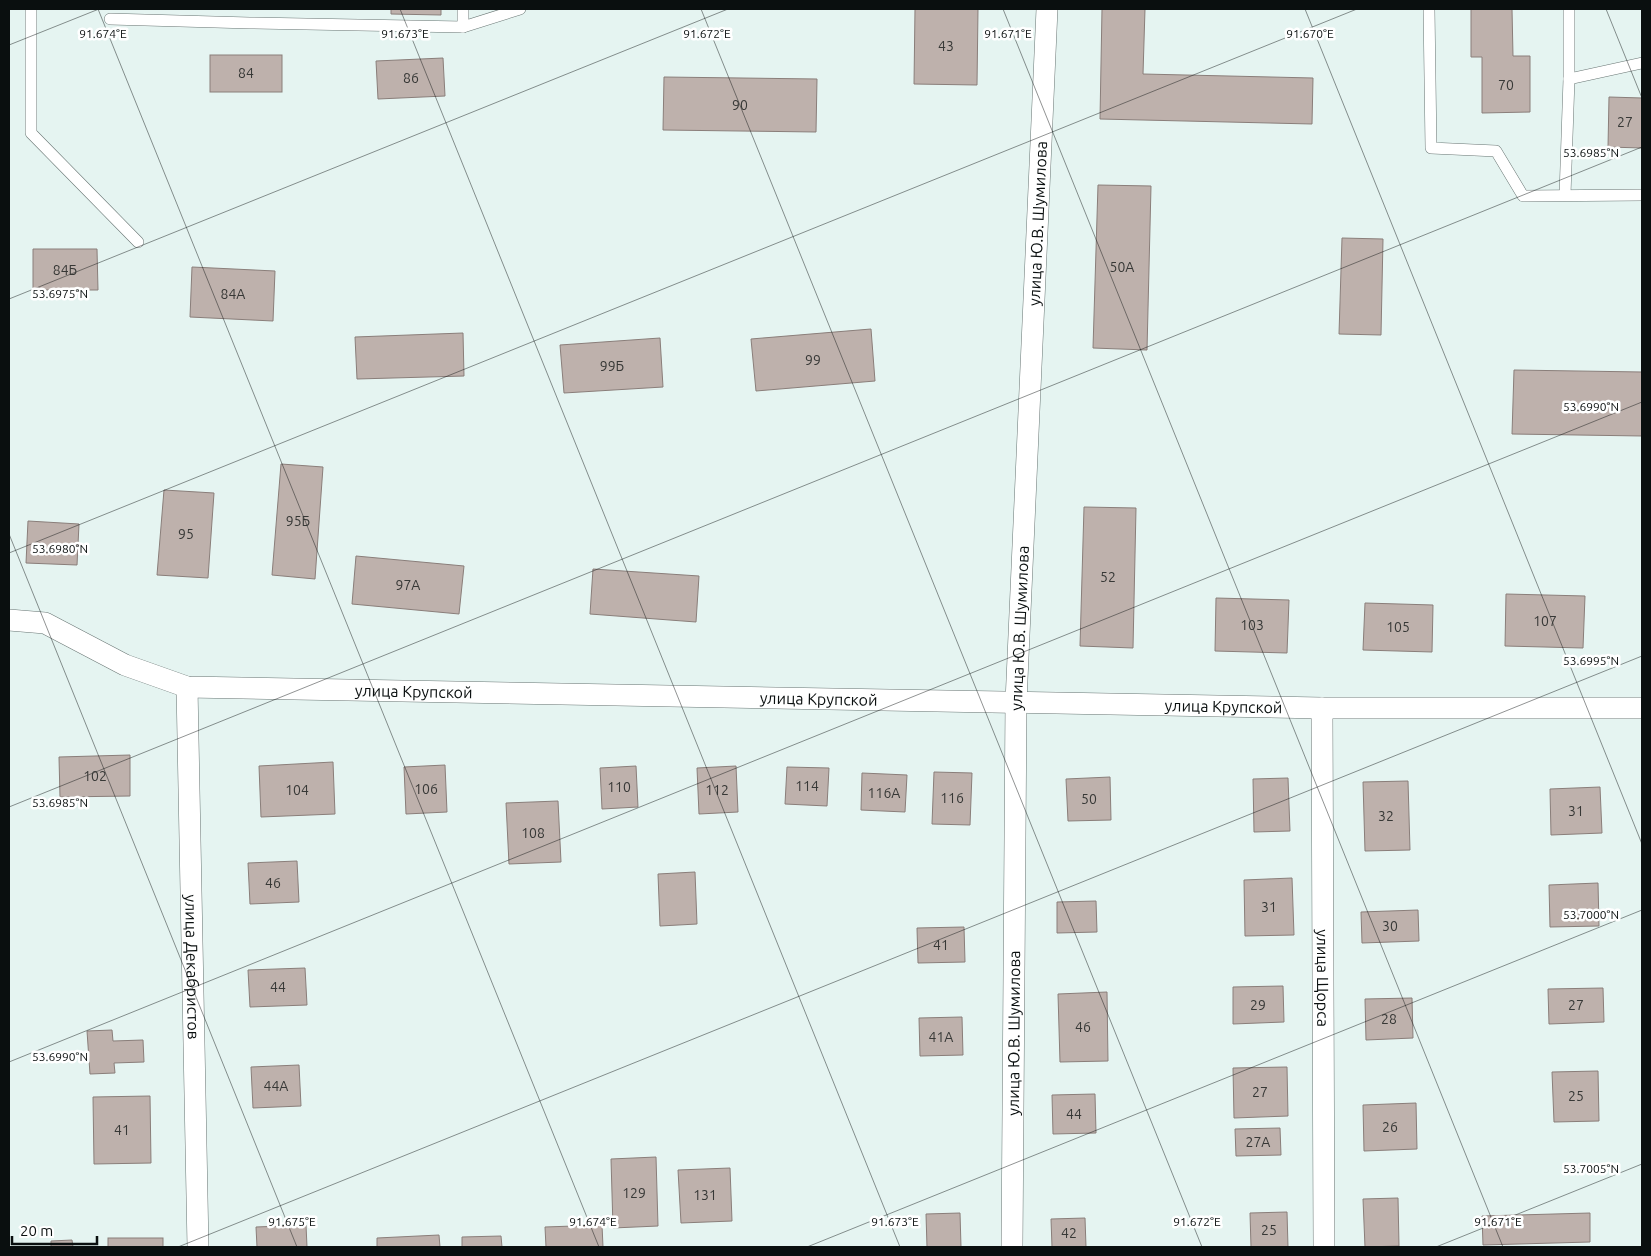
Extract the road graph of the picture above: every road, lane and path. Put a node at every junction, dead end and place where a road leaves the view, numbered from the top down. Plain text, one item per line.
1 (31, 9) edge
2 (463, 9) edge
3 (520, 9) edge
4 (1047, 9) edge
5 (1429, 9) edge
6 (1569, 9) edge
7 (110, 19) dead end
8 (463, 27) junction
9 (1642, 63) edge
10 (1569, 79) junction
11 (1565, 195) junction
12 (1642, 195) edge
13 (138, 242) dead end
14 (9, 620) edge
15 (187, 686) junction
16 (1016, 702) junction
17 (1322, 708) junction
18 (1642, 708) edge
19 (198, 1247) edge
20 (1012, 1247) edge
21 (1324, 1247) edge

1 - 13 lane
2 - 8 lane
3 - 8 lane
4 - 16 street, улица Ю.В. Шумилова
5 - 11 lane
6 - 10 lane
7 - 8 lane
9 - 10 lane
10 - 11 lane
11 - 12 lane
14 - 15 street, улица Крупской
15 - 16 street, улица Крупской
15 - 19 street, улица Декабристов
16 - 17 street, улица Крупской
16 - 20 street, улица Ю.В. Шумилова
17 - 18 street, улица Крупской
17 - 21 street, улица Щорса

